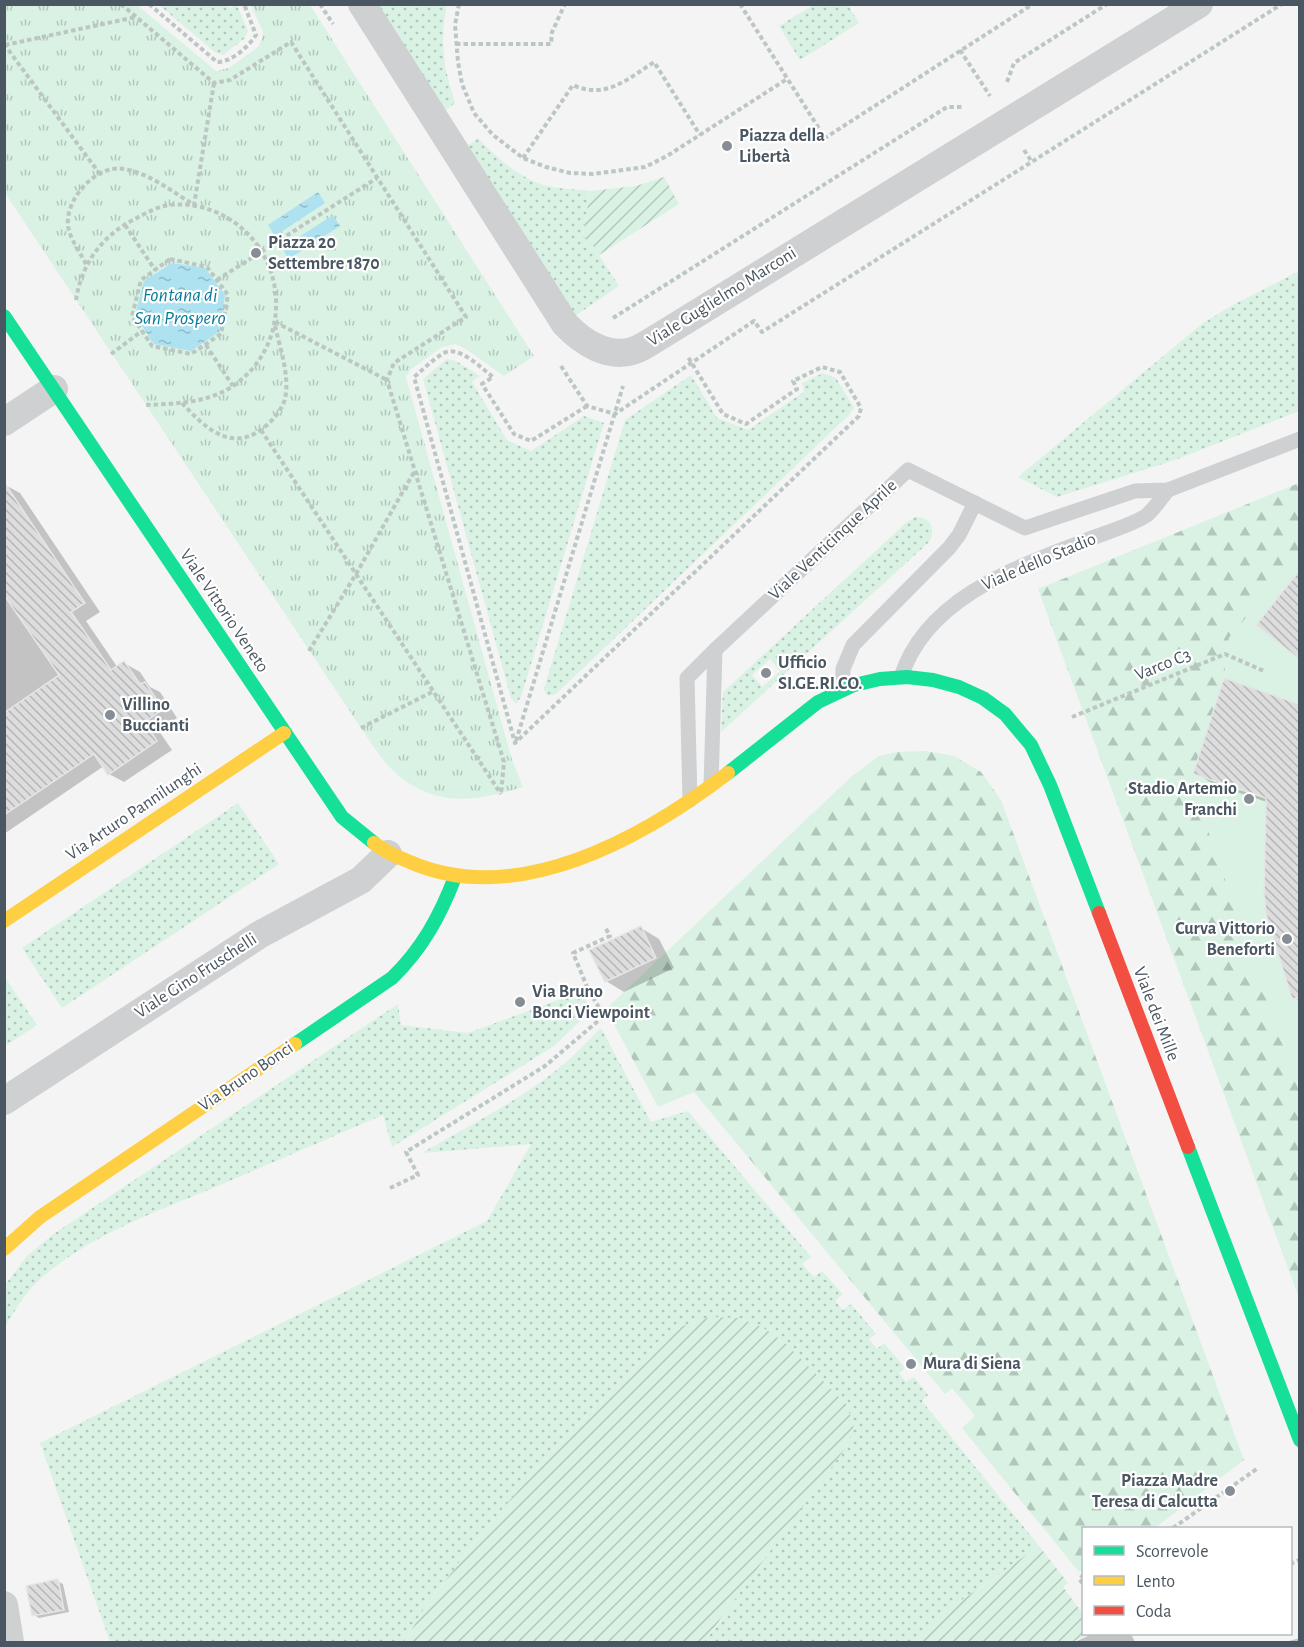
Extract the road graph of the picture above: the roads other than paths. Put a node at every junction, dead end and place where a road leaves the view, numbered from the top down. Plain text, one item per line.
1 (362, 4) edge
2 (1199, 4) edge
3 (4, 316) edge
4 (54, 389) junction
5 (4, 422) edge
6 (1299, 439) edge
7 (1168, 490) junction
8 (975, 503) junction
9 (1025, 528) joint
10 (715, 650) junction
11 (901, 677) junction
12 (842, 690) junction
13 (284, 733) junction
14 (711, 787) junction
15 (690, 801) junction
16 (388, 855) junction
17 (455, 878) junction
18 (4, 921) edge
19 (4, 1101) edge
20 (4, 1249) edge
21 (1299, 1440) edge
22 (4, 1605) edge
23 (9, 1642) edge

1 - 2 street, Viale Guglielmo Marconi
3 - 4 street, Viale Vittorio Veneto
4 - 5 street
4 - 13 street, Viale Vittorio Veneto
6 - 7 lane, Viale dello Stadio
7 - 9 lane, Viale dello Stadio
7 - 11 lane, Viale dello Stadio
8 - 9 lane, Viale Venticinque Aprile
8 - 10 lane, Viale Venticinque Aprile
8 - 12 lane
10 - 14 lane
10 - 15 lane, Viale Venticinque Aprile
11 - 12 street
11 - 21 street, Viale dei Mille
12 - 14 street
13 - 16 street, Viale Vittorio Veneto
13 - 18 street, Via Arturo Pannilunghi
14 - 15 street
15 - 17 street
16 - 17 street, Viale Vittorio Veneto
16 - 19 street, Viale Gino Fruschelli
17 - 20 street, Via Bruno Bonci
22 - 23 street

